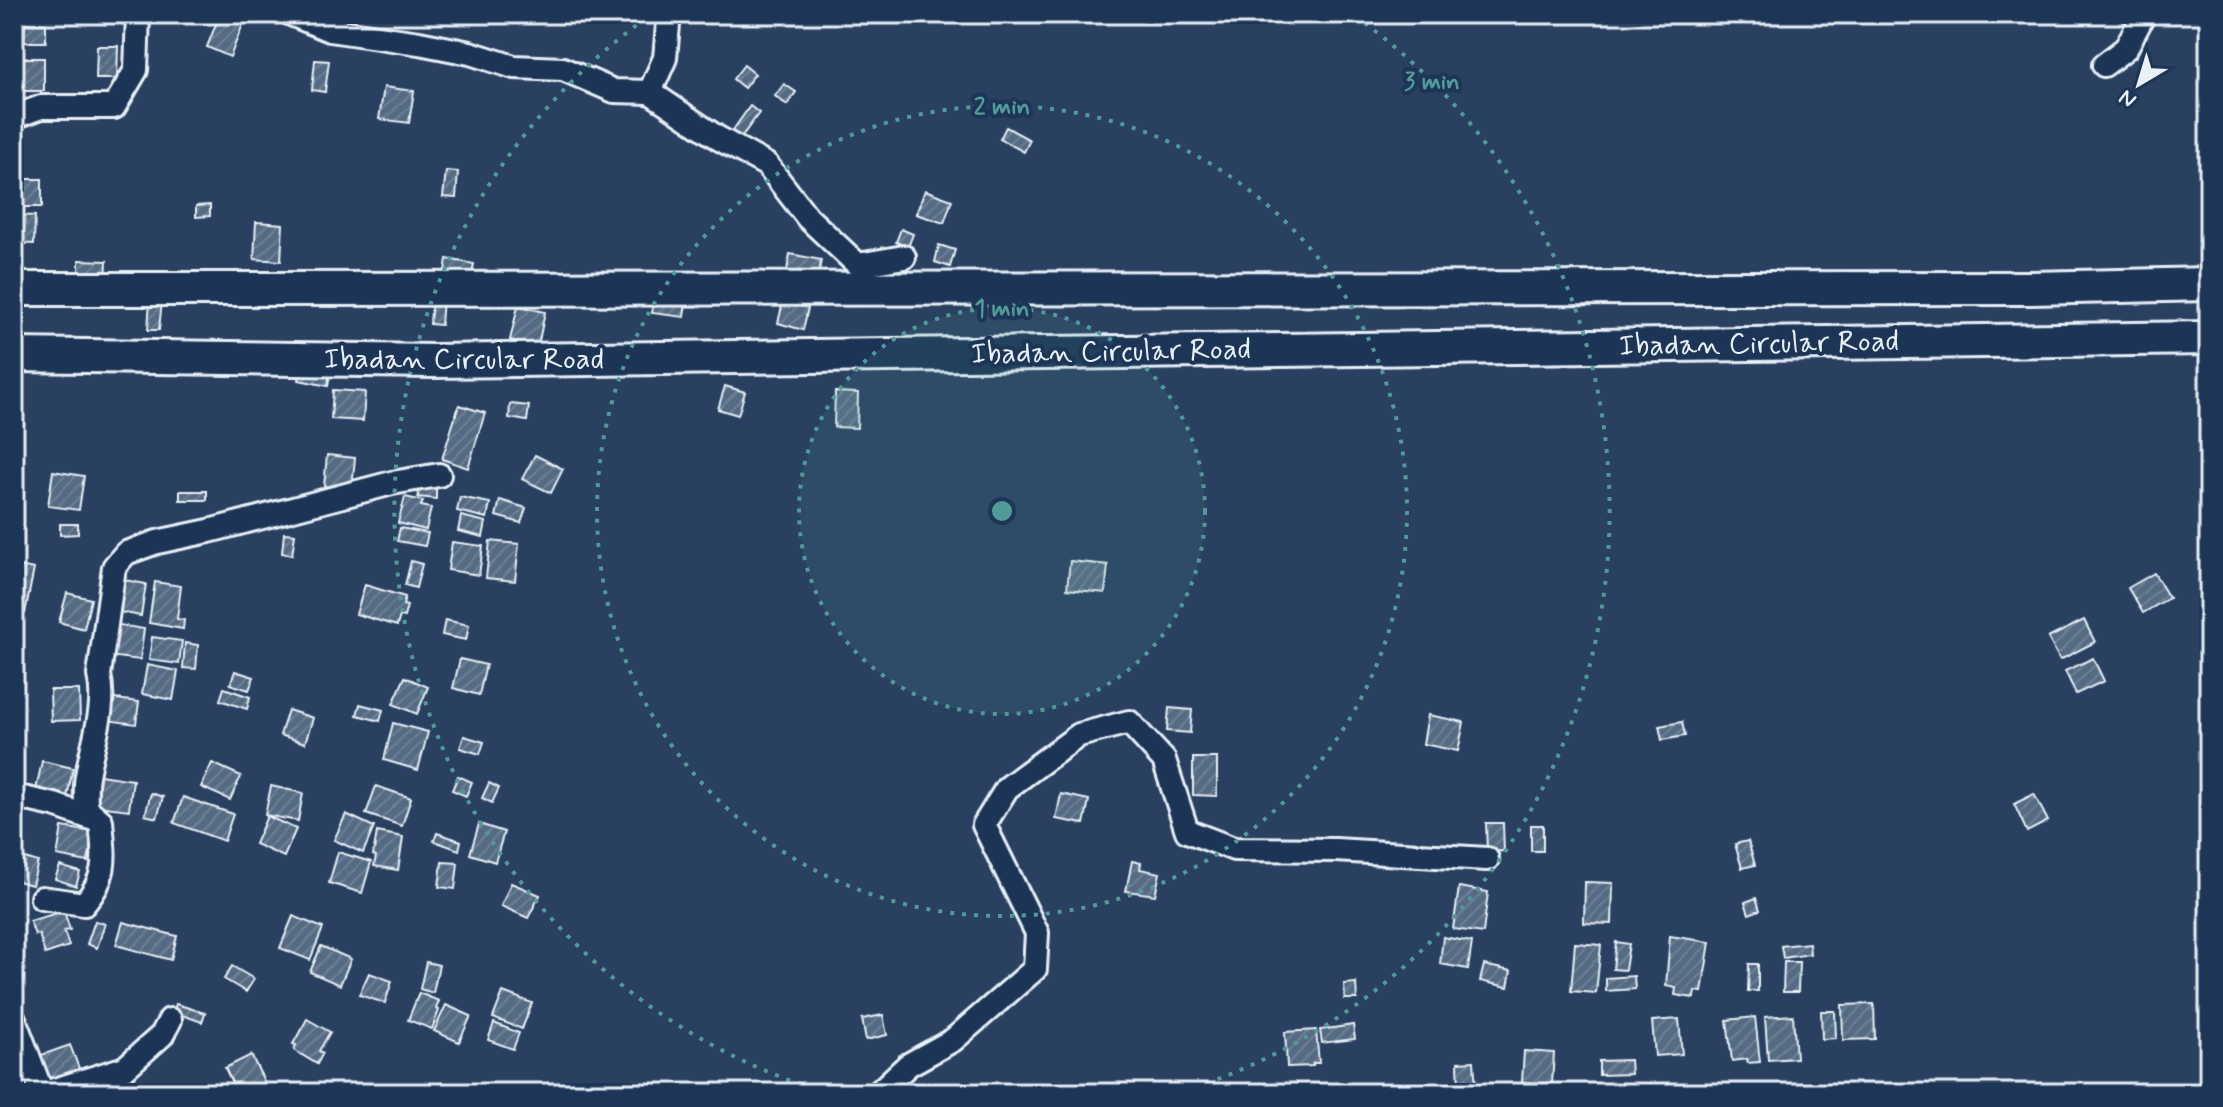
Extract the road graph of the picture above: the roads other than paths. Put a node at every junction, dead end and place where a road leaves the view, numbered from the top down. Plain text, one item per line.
1 (138, 14) edge
2 (291, 14) edge
3 (669, 14) edge
4 (2144, 14) edge
5 (2104, 65) dead end
6 (650, 92) junction
7 (14, 117) edge
8 (904, 257) dead end
9 (2209, 284) edge
10 (14, 289) edge
11 (2209, 338) edge
12 (14, 355) edge
13 (439, 475) dead end
14 (14, 796) edge
15 (101, 821) junction
16 (1487, 859) dead end
17 (42, 898) dead end
18 (14, 1019) edge
19 (170, 1020) dead end
20 (43, 1093) edge
21 (878, 1093) edge

1 - 7 street
2 - 6 street
3 - 6 street
4 - 5 street
6 - 8 street
9 - 10 highway, Ibadan Circular Road
11 - 12 highway, Ibadan Circular Road
13 - 15 street
14 - 15 street
15 - 17 street
16 - 21 street
18 - 20 street
19 - 20 street

